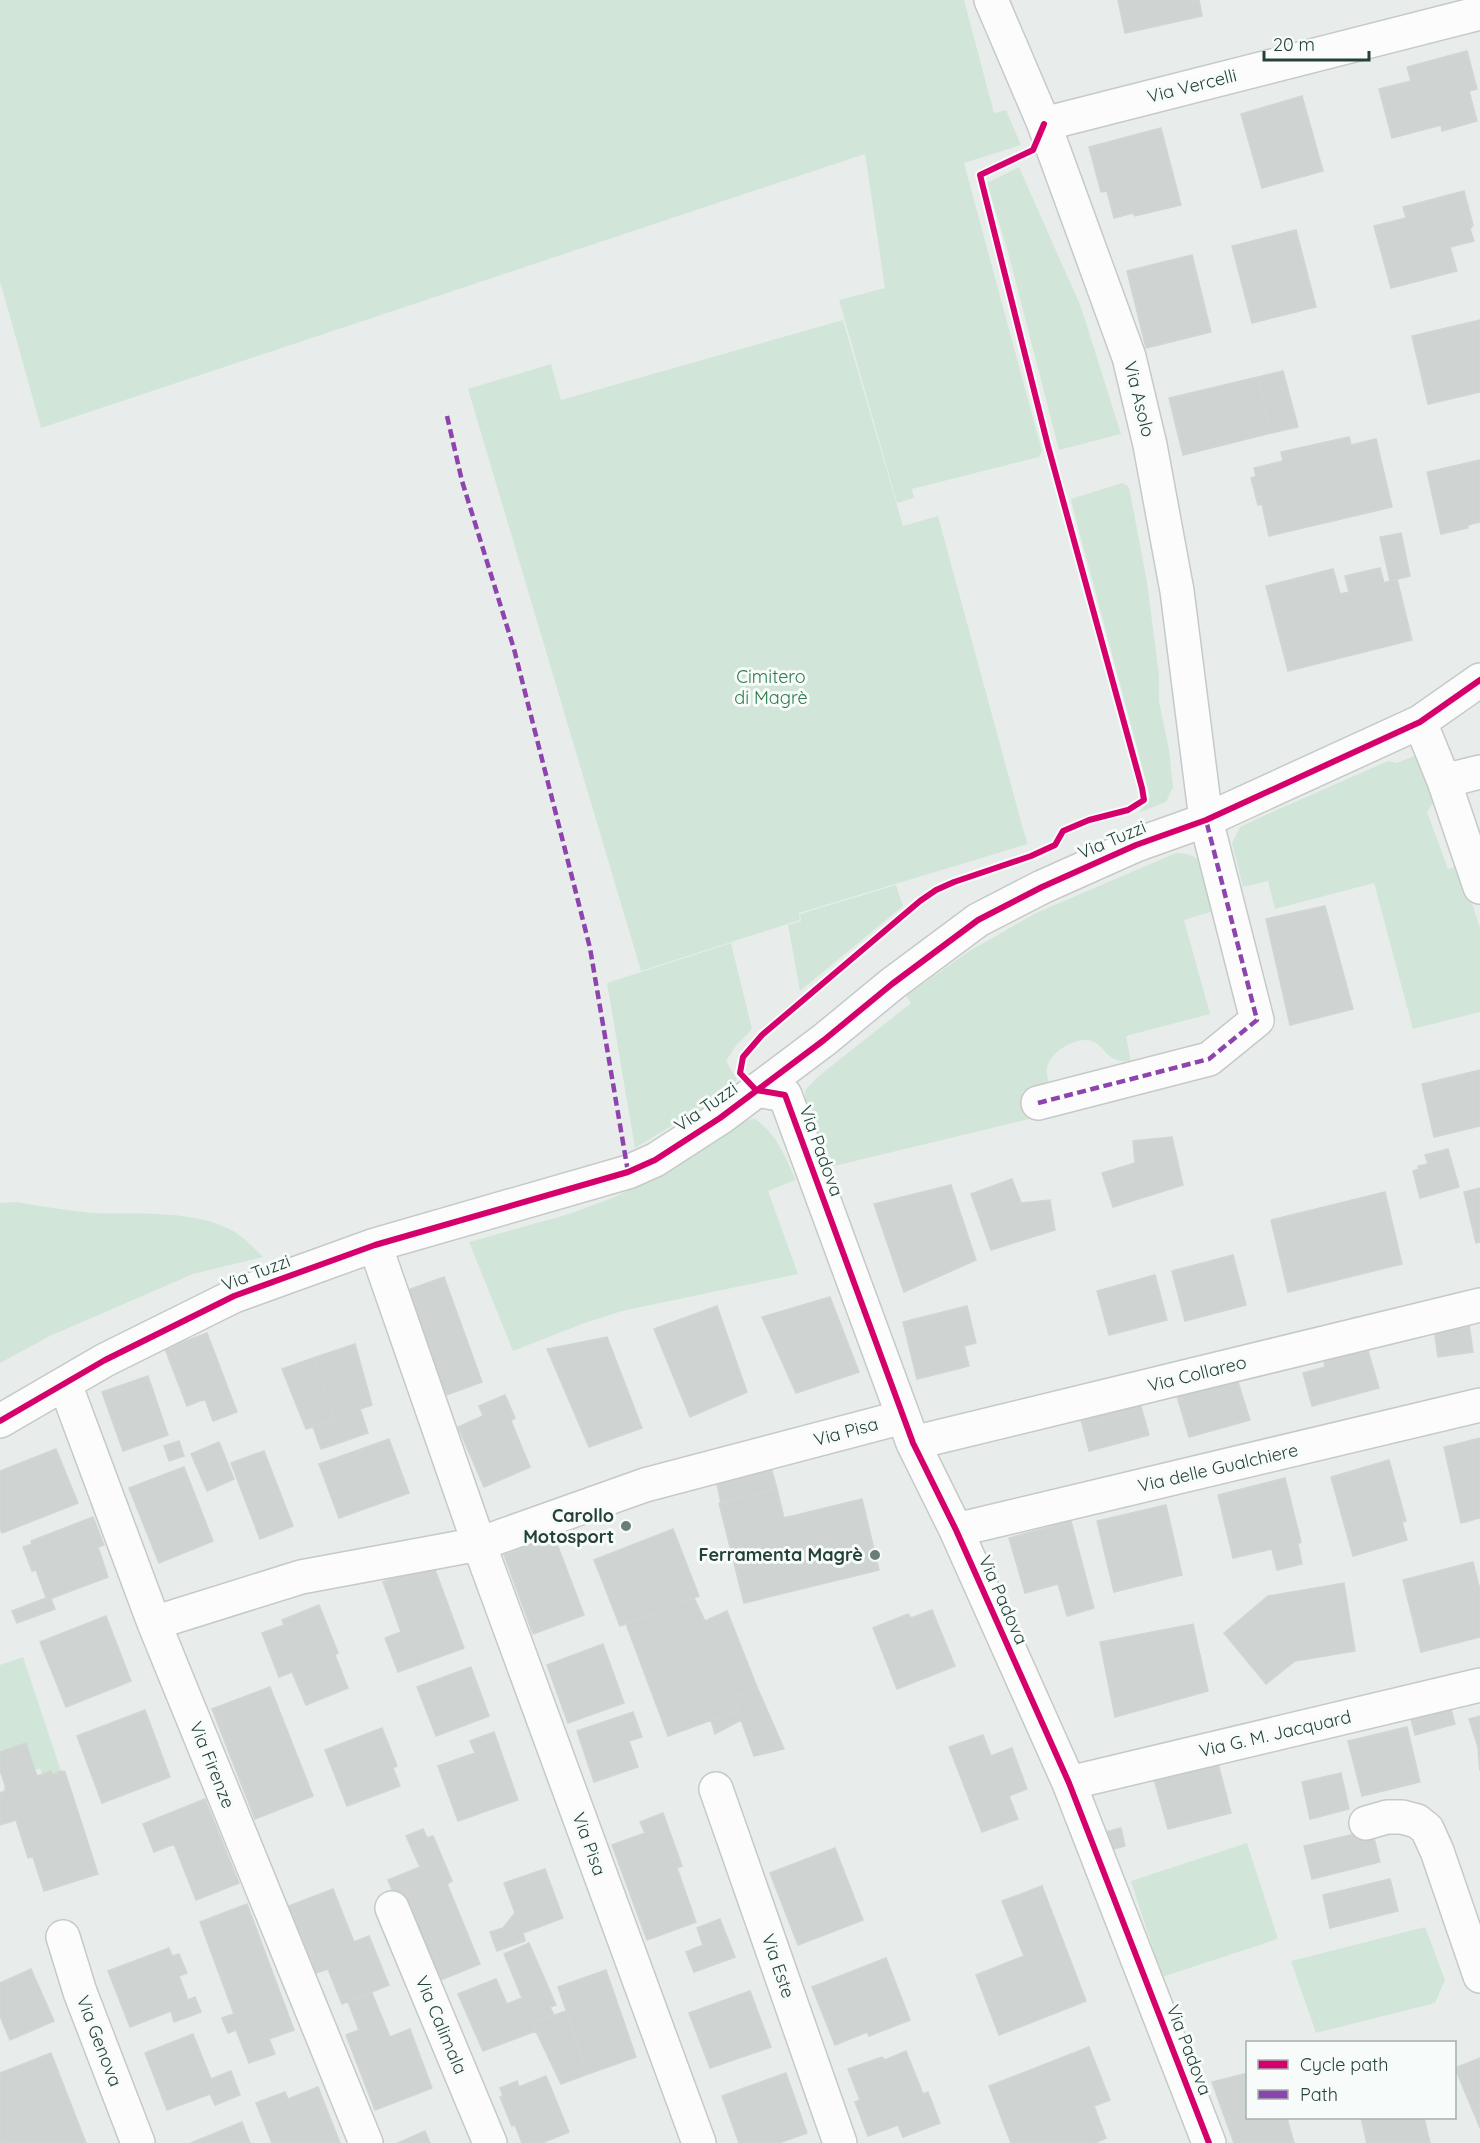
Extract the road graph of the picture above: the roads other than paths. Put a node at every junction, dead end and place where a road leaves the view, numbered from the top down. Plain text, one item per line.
1 (991, 0) edge
2 (1480, 13) edge
3 (1044, 124) junction
4 (1480, 680) edge
5 (1420, 722) junction
6 (1480, 772) edge
7 (1444, 781) junction
8 (1206, 820) junction
9 (1480, 887) edge
10 (756, 1090) junction
11 (1038, 1103) dead end
12 (375, 1245) junction
13 (1480, 1305) edge
14 (65, 1383) junction
15 (1480, 1405) edge
16 (0, 1421) edge
17 (908, 1430) junction
18 (956, 1530) junction
19 (479, 1544) junction
20 (154, 1623) junction
21 (1480, 1685) edge
22 (1069, 1783) junction
23 (716, 1789) dead end
24 (1366, 1823) dead end
25 (392, 1908) dead end
26 (63, 1937) dead end
27 (1480, 1976) edge
28 (138, 2143) edge
29 (366, 2143) edge
30 (490, 2143) edge
31 (699, 2143) edge
32 (840, 2143) edge
33 (1209, 2143) edge

1 - 3 street, Via Asolo
2 - 3 street, Via Vercelli
3 - 8 street, Via Asolo
4 - 5 street, Via Tuzzi
5 - 7 street
5 - 8 street, Via Tuzzi
6 - 7 street
7 - 9 street
8 - 10 street, Via Tuzzi
8 - 11 street, Via Asolo
10 - 12 street, Via Tuzzi
10 - 17 street, Via Padova
12 - 14 street, Via Tuzzi
12 - 19 street, Via Pisa
13 - 17 street, Via Collareo
14 - 16 street, Via Tuzzi
14 - 20 street, Via Firenze
15 - 18 street, Via delle Gualchiere
17 - 18 street, Via Padova
17 - 19 street, Via Pisa
18 - 22 street, Via Padova
19 - 20 street, Via Pisa
19 - 31 street, Via Pisa
20 - 29 street, Via Firenze
21 - 22 street, Via G. M. Jacquard
22 - 33 street, Via Padova
23 - 32 street, Via Este
24 - 27 street
25 - 30 street, Via Calimala
26 - 28 street, Via Genova

